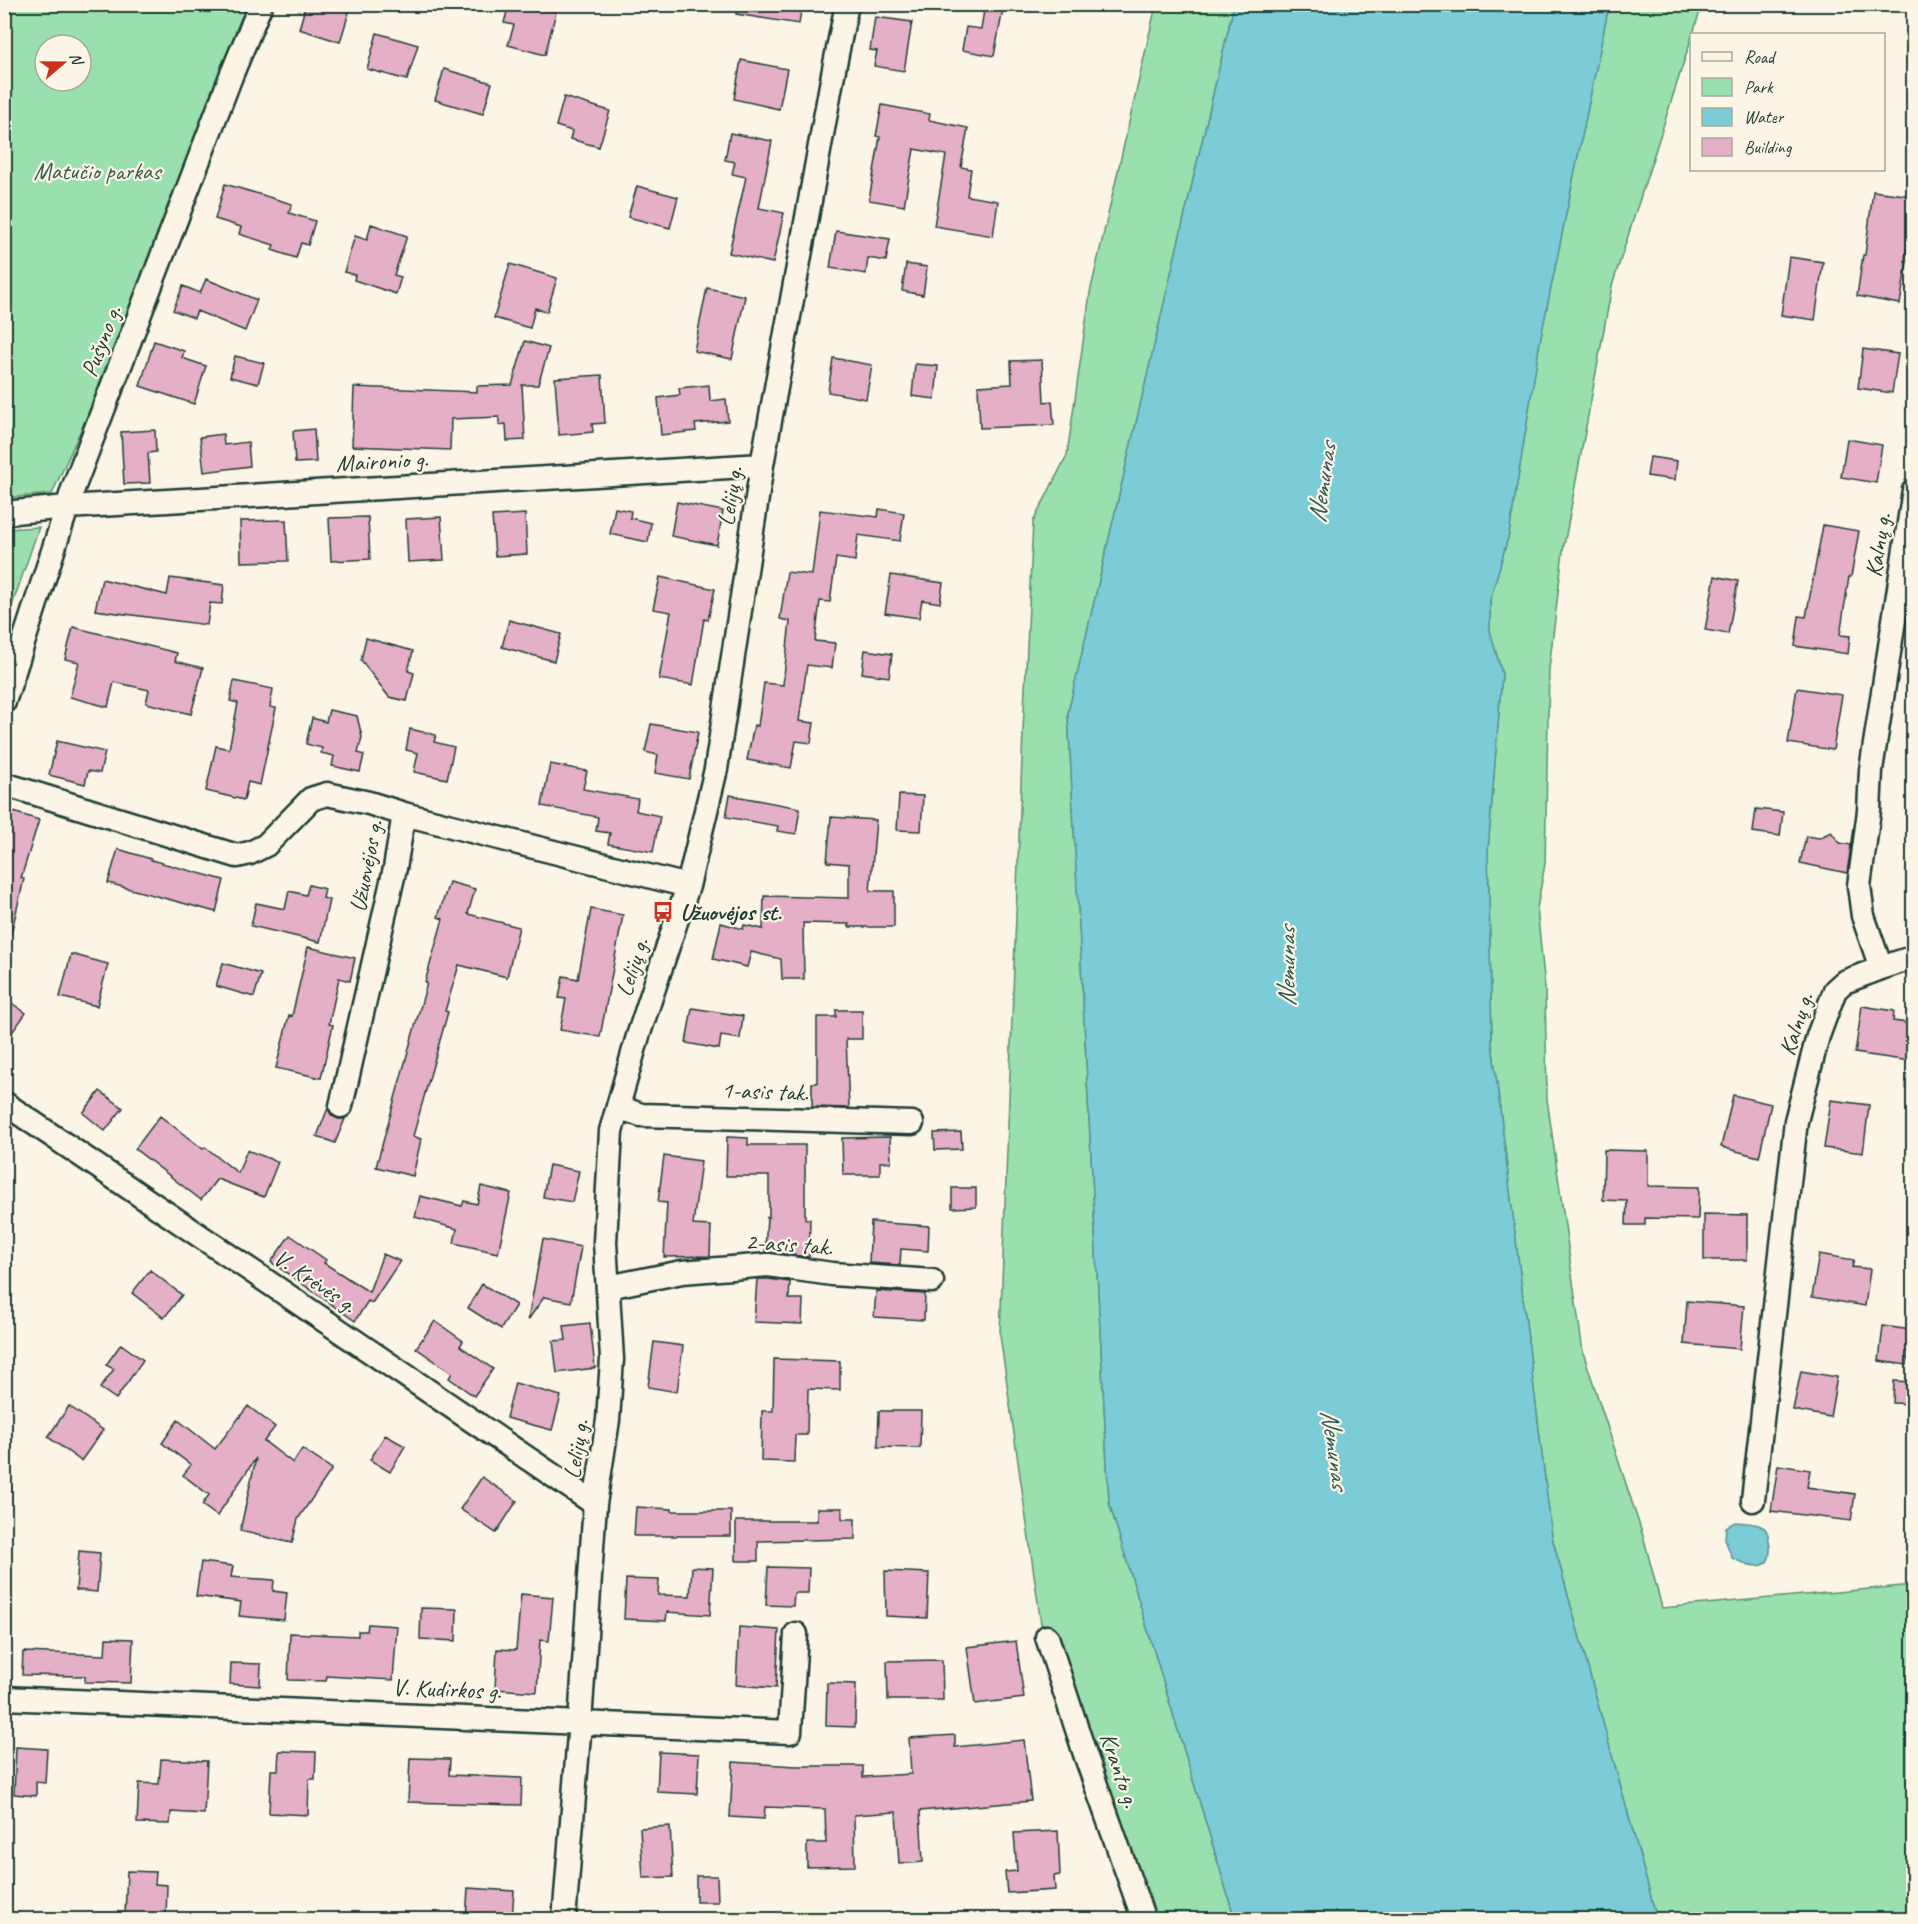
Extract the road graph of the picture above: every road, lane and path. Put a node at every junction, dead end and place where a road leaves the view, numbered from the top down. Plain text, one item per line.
1 (261, 4) edge
2 (847, 4) edge
3 (762, 465) junction
4 (1914, 490) edge
5 (67, 507) junction
6 (4, 513) edge
7 (1911, 528) edge
8 (4, 702) edge
9 (4, 784) edge
10 (404, 814) junction
11 (688, 886) junction
12 (1914, 957) edge
13 (1881, 968) junction
14 (4, 1103) edge
15 (341, 1106) dead end
16 (618, 1107) junction
17 (912, 1123) dead end
18 (932, 1281) dead end
19 (608, 1287) junction
20 (1753, 1500) dead end
21 (595, 1504) junction
22 (796, 1634) dead end
23 (1047, 1637) dead end
24 (4, 1698) edge
25 (580, 1722) junction
26 (564, 1920) edge
27 (1144, 1920) edge

1 - 5 street, Pušyno g.
2 - 3 street, Lelijų g.
3 - 5 street, Maironio g.
3 - 11 street, Lelijų g.
4 - 7 street, Kalnų g.
5 - 6 street, Maironio g.
5 - 8 street, Pušyno g.
7 - 13 street, Kalnų g.
9 - 10 street, Užuovėjos g.
10 - 11 street
10 - 15 street, Užuovėjos g.
11 - 16 street, Lelijų g.
12 - 13 street
13 - 20 street, Kalnų g.
14 - 21 street, V. Krėvės g.
16 - 17 street, 1-asis tak.
16 - 19 street, Lelijų g.
18 - 19 street, 2-asis tak.
19 - 21 street, Lelijų g.
21 - 25 street, Lelijų g.
22 - 25 street, V. Kudirkos g.
23 - 27 street, Kranto g.
24 - 25 street, V. Kudirkos g.
25 - 26 street, Lelijų g.

